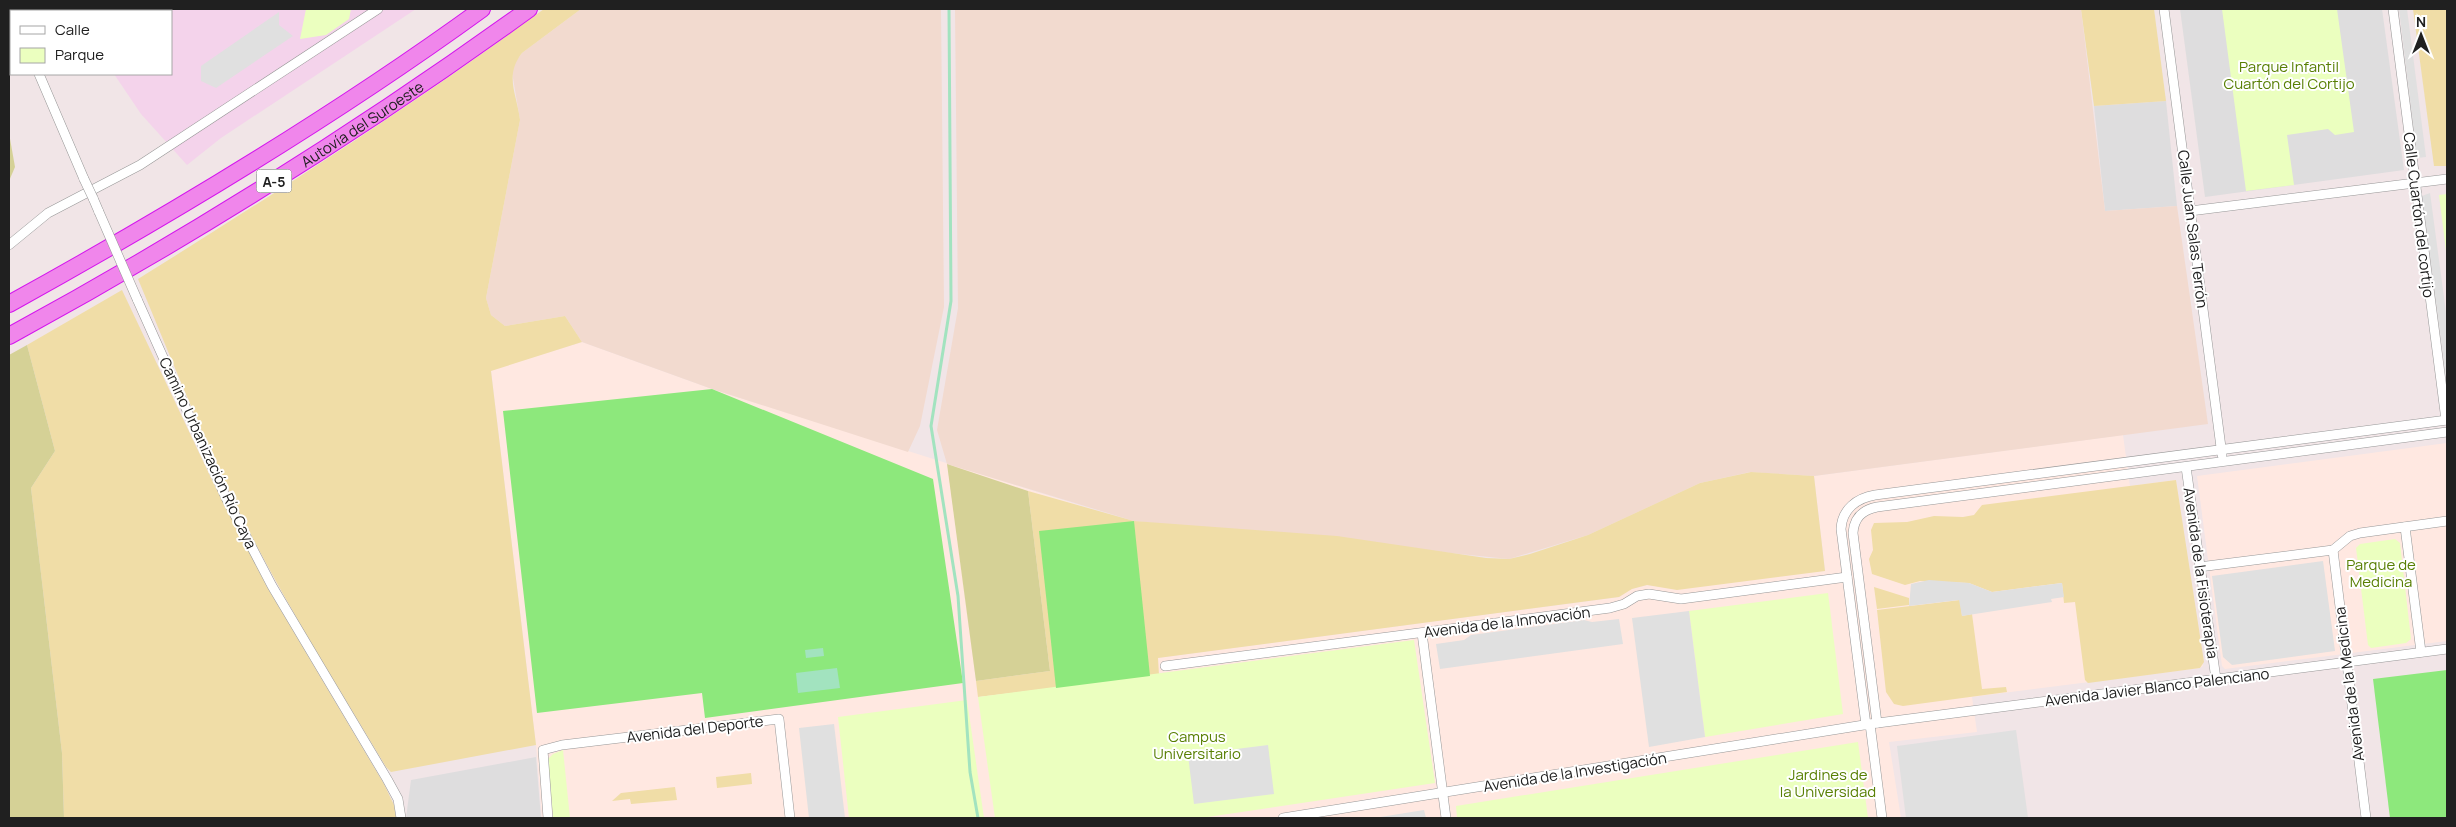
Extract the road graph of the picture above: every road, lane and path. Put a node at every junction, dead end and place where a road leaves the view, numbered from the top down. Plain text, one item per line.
1 (378, 9) edge
2 (482, 9) edge
3 (529, 9) edge
4 (2164, 9) edge
5 (2393, 9) edge
6 (39, 75) edge
7 (2447, 179) edge
8 (2415, 183) junction
9 (2190, 211) junction
10 (9, 245) edge
11 (9, 304) edge
12 (9, 336) edge
13 (2447, 420) edge
14 (2447, 432) edge
15 (2221, 450) junction
16 (2223, 462) junction
17 (2186, 467) junction
18 (2447, 521) edge
19 (2405, 527) junction
20 (2333, 550) junction
21 (2199, 567) junction
22 (1847, 577) junction
23 (1422, 633) junction
24 (2447, 649) edge
25 (2421, 652) junction
26 (2346, 662) junction
27 (1165, 666) dead end
28 (2216, 679) junction
29 (1871, 724) junction
30 (1443, 793) junction
31 (401, 818) edge
32 (548, 818) edge
33 (790, 818) edge
34 (1283, 818) edge
35 (1446, 818) edge
36 (1882, 818) edge
37 (2366, 818) edge

1 - 10 street
2 - 11 highway, Autovía del Suroeste / A-5
3 - 12 highway, Autovía del Suroeste / A-5
4 - 9 street, Calle Juan Salas Terrón
5 - 8 street, Calle Cuartón del cortijo
6 - 31 street, Camino Urbanización Río Caya, bridge
7 - 8 street
8 - 9 street
8 - 13 street, Calle Cuartón del cortijo
9 - 15 street, Calle Juan Salas Terrón
13 - 15 street
14 - 16 street
15 - 16 street, Calle Juan Salas Terrón
15 - 22 street
16 - 17 street
17 - 21 street, Avenida de la Fisioterapia
17 - 29 street
18 - 19 street
19 - 20 street
19 - 25 street
20 - 21 street
20 - 26 street, Avenida de la Medicina
21 - 28 street, Avenida de la Fisioterapia
22 - 23 street, Avenida de la Innovación
22 - 29 street
23 - 27 street, Avenida de la Innovación
23 - 30 street
24 - 25 street, Avenida Javier Blanco Palenciano
25 - 26 street, Avenida Javier Blanco Palenciano
26 - 28 street, Avenida Javier Blanco Palenciano
26 - 37 street, Avenida de la Medicina
28 - 29 street, Avenida Javier Blanco Palenciano
29 - 30 street, Avenida de la Investigación
29 - 36 street
30 - 34 street, Avenida de la Investigación
30 - 35 street
32 - 33 street, Avenida del Deporte

